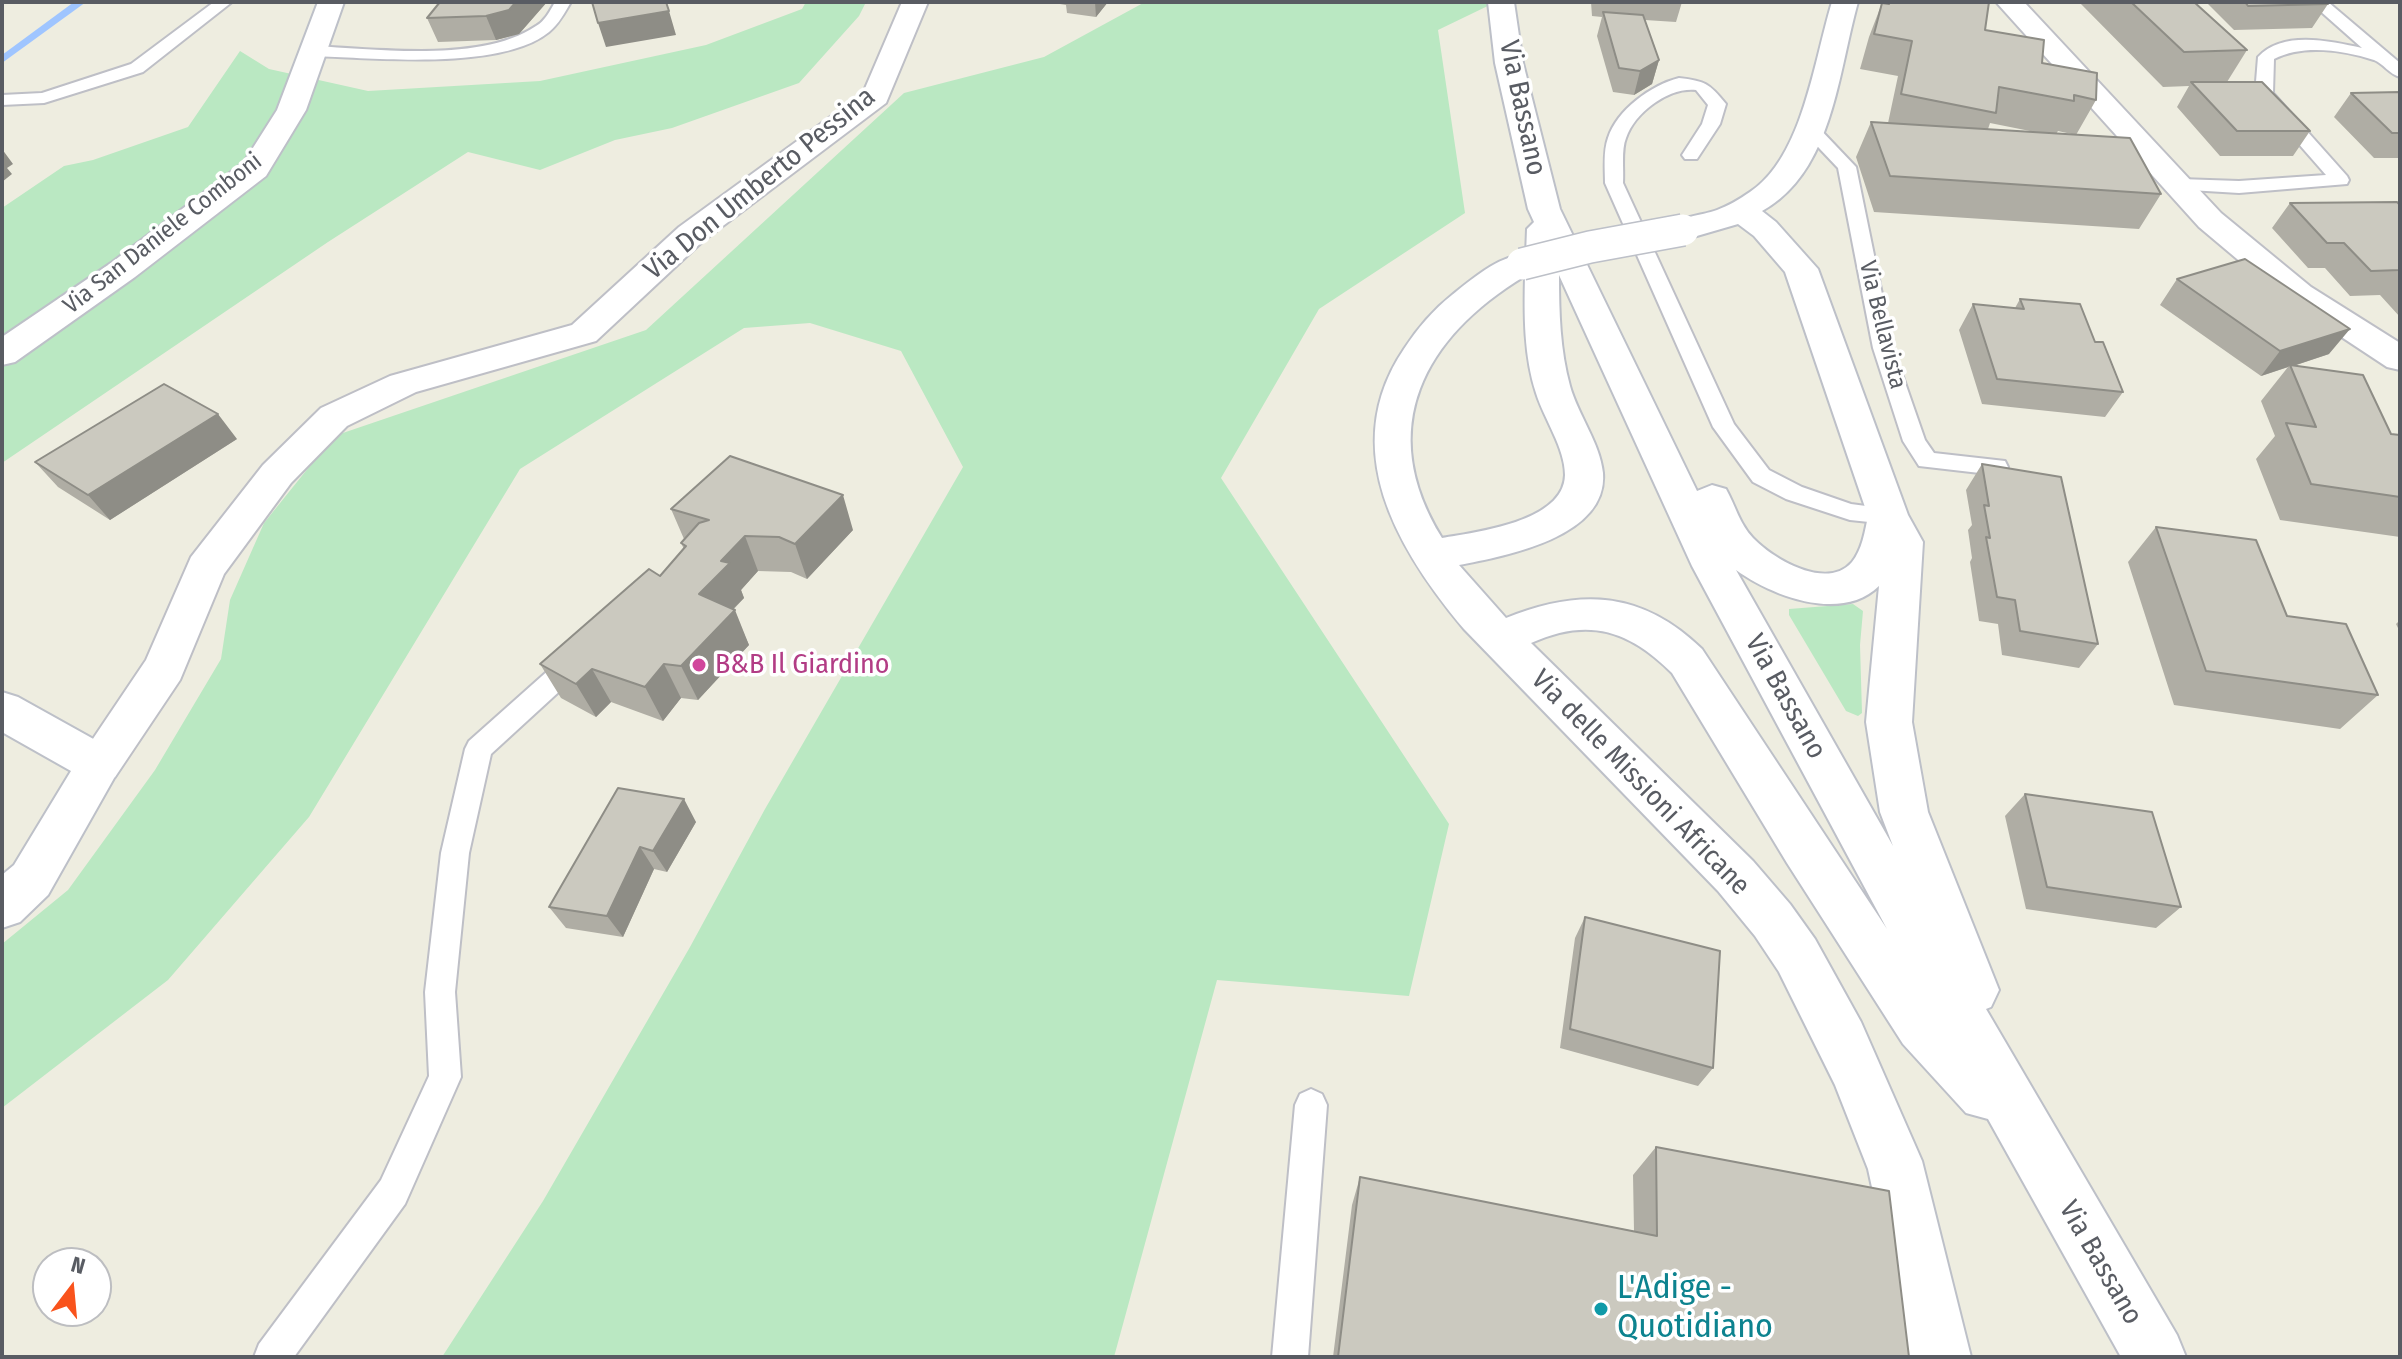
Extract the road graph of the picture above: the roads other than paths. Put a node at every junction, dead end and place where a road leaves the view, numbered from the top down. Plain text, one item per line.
1 (224, 2) edge
2 (331, 2) edge
3 (563, 2) edge
4 (915, 2) edge
5 (1501, 2) edge
6 (2009, 2) edge
7 (2318, 2) edge
8 (1841, 5) edge
9 (314, 51) junction
10 (2378, 56) junction
11 (2400, 72) edge
12 (2, 100) edge
13 (1810, 129) junction
14 (1691, 155) dead end
15 (2180, 185) junction
16 (1544, 209) junction
17 (1743, 212) junction
18 (2, 354) edge
19 (2400, 359) edge
20 (1997, 467) edge
21 (1888, 516) junction
22 (1432, 555) junction
23 (601, 636) edge
24 (1499, 639) junction
25 (2, 710) edge
26 (99, 764) junction
27 (2, 906) edge
28 (1311, 1105) dead end
29 (2033, 1146) junction
30 (272, 1357) edge
31 (1290, 1357) edge
32 (1940, 1357) edge
33 (2155, 1357) edge

1 - 12 lane
2 - 9 street, Via San Daniele Comboni
3 - 9 lane
4 - 26 street, Via Don Umberto Pessina
5 - 16 street, Via Bassano
6 - 15 street
7 - 10 lane
8 - 13 street
9 - 18 street, Via San Daniele Comboni
10 - 11 lane
10 - 15 lane
13 - 17 street
13 - 20 lane, Via Bellavista
14 - 21 lane
15 - 19 street
16 - 21 street
16 - 22 street
16 - 29 street, Via Bassano
17 - 21 street
17 - 22 street, Via delle Missioni Africane, bridge
21 - 29 street
22 - 24 street, Via delle Missioni Africane
23 - 30 lane
24 - 29 street
24 - 32 street, Via delle Missioni Africane
25 - 26 street
26 - 27 street
28 - 31 lane
29 - 33 street, Via Bassano

